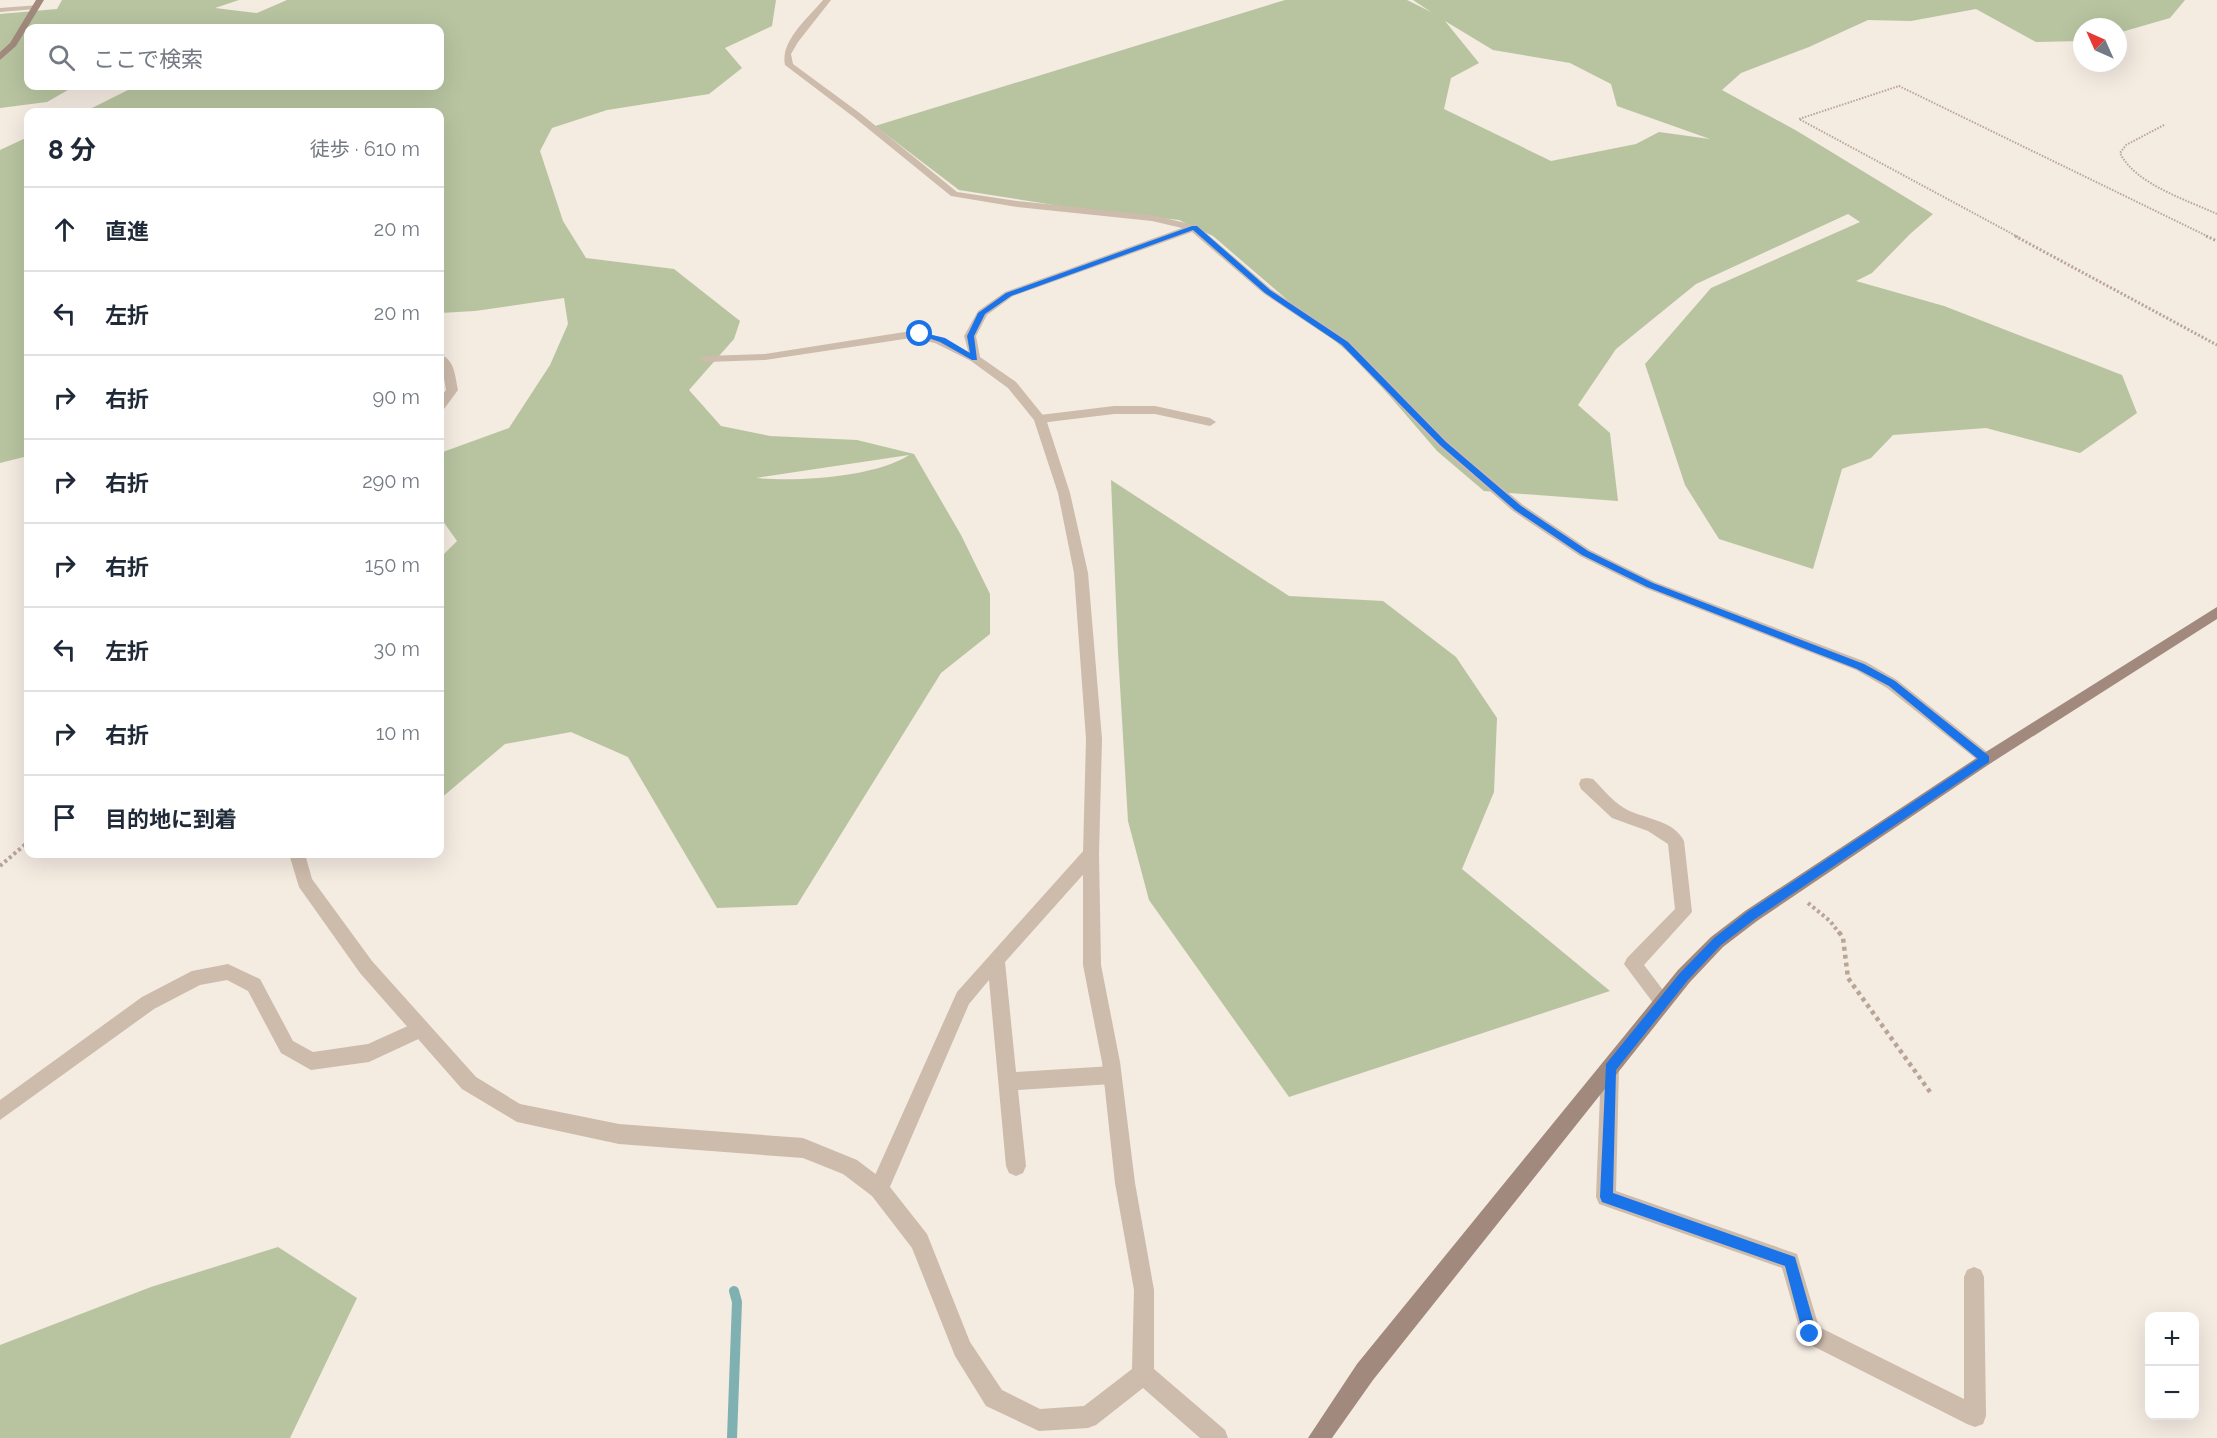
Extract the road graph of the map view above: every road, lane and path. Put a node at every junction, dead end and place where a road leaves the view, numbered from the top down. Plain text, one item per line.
1 (827, 0) edge
2 (38, 3) edge
3 (0, 10) edge
4 (25, 24) edge
5 (24, 26) edge
6 (0, 57) edge
7 (2164, 125) dead end
8 (2217, 214) edge
9 (1194, 228) junction
10 (2217, 241) edge
11 (2217, 345) edge
12 (706, 359) dead end
13 (975, 359) junction
14 (444, 362) edge
15 (444, 401) edge
16 (1040, 418) junction
17 (1210, 422) dead end
18 (2217, 612) edge
19 (1986, 759) junction
20 (1587, 784) dead end
21 (24, 845) edge
22 (1091, 854) junction
23 (298, 858) edge
24 (0, 866) edge
25 (1791, 889) junction
26 (996, 959) junction
27 (1664, 1002) junction
28 (421, 1029) junction
29 (1610, 1068) junction
30 (1112, 1075) junction
31 (1008, 1082) junction
32 (1930, 1092) dead end
33 (0, 1110) edge
34 (1016, 1166) dead end
35 (879, 1189) junction
36 (1974, 1277) dead end
37 (1143, 1374) junction
38 (1217, 1438) edge
39 (1319, 1438) edge

1 - 9 street
2 - 3 street
2 - 4 street
5 - 6 street
7 - 8 path
9 - 13 street
9 - 19 street
10 - 11 path
12 - 13 street
13 - 16 street
14 - 15 street
16 - 17 street
16 - 22 street
18 - 19 street
19 - 25 street
20 - 27 street
21 - 24 path
22 - 26 street
22 - 30 street
23 - 28 street
25 - 27 street
25 - 32 path
26 - 31 street
26 - 35 street
27 - 29 street
28 - 33 street
28 - 35 street
29 - 36 street
29 - 39 street
30 - 31 street
30 - 37 street
31 - 34 street
35 - 37 street
37 - 38 street

